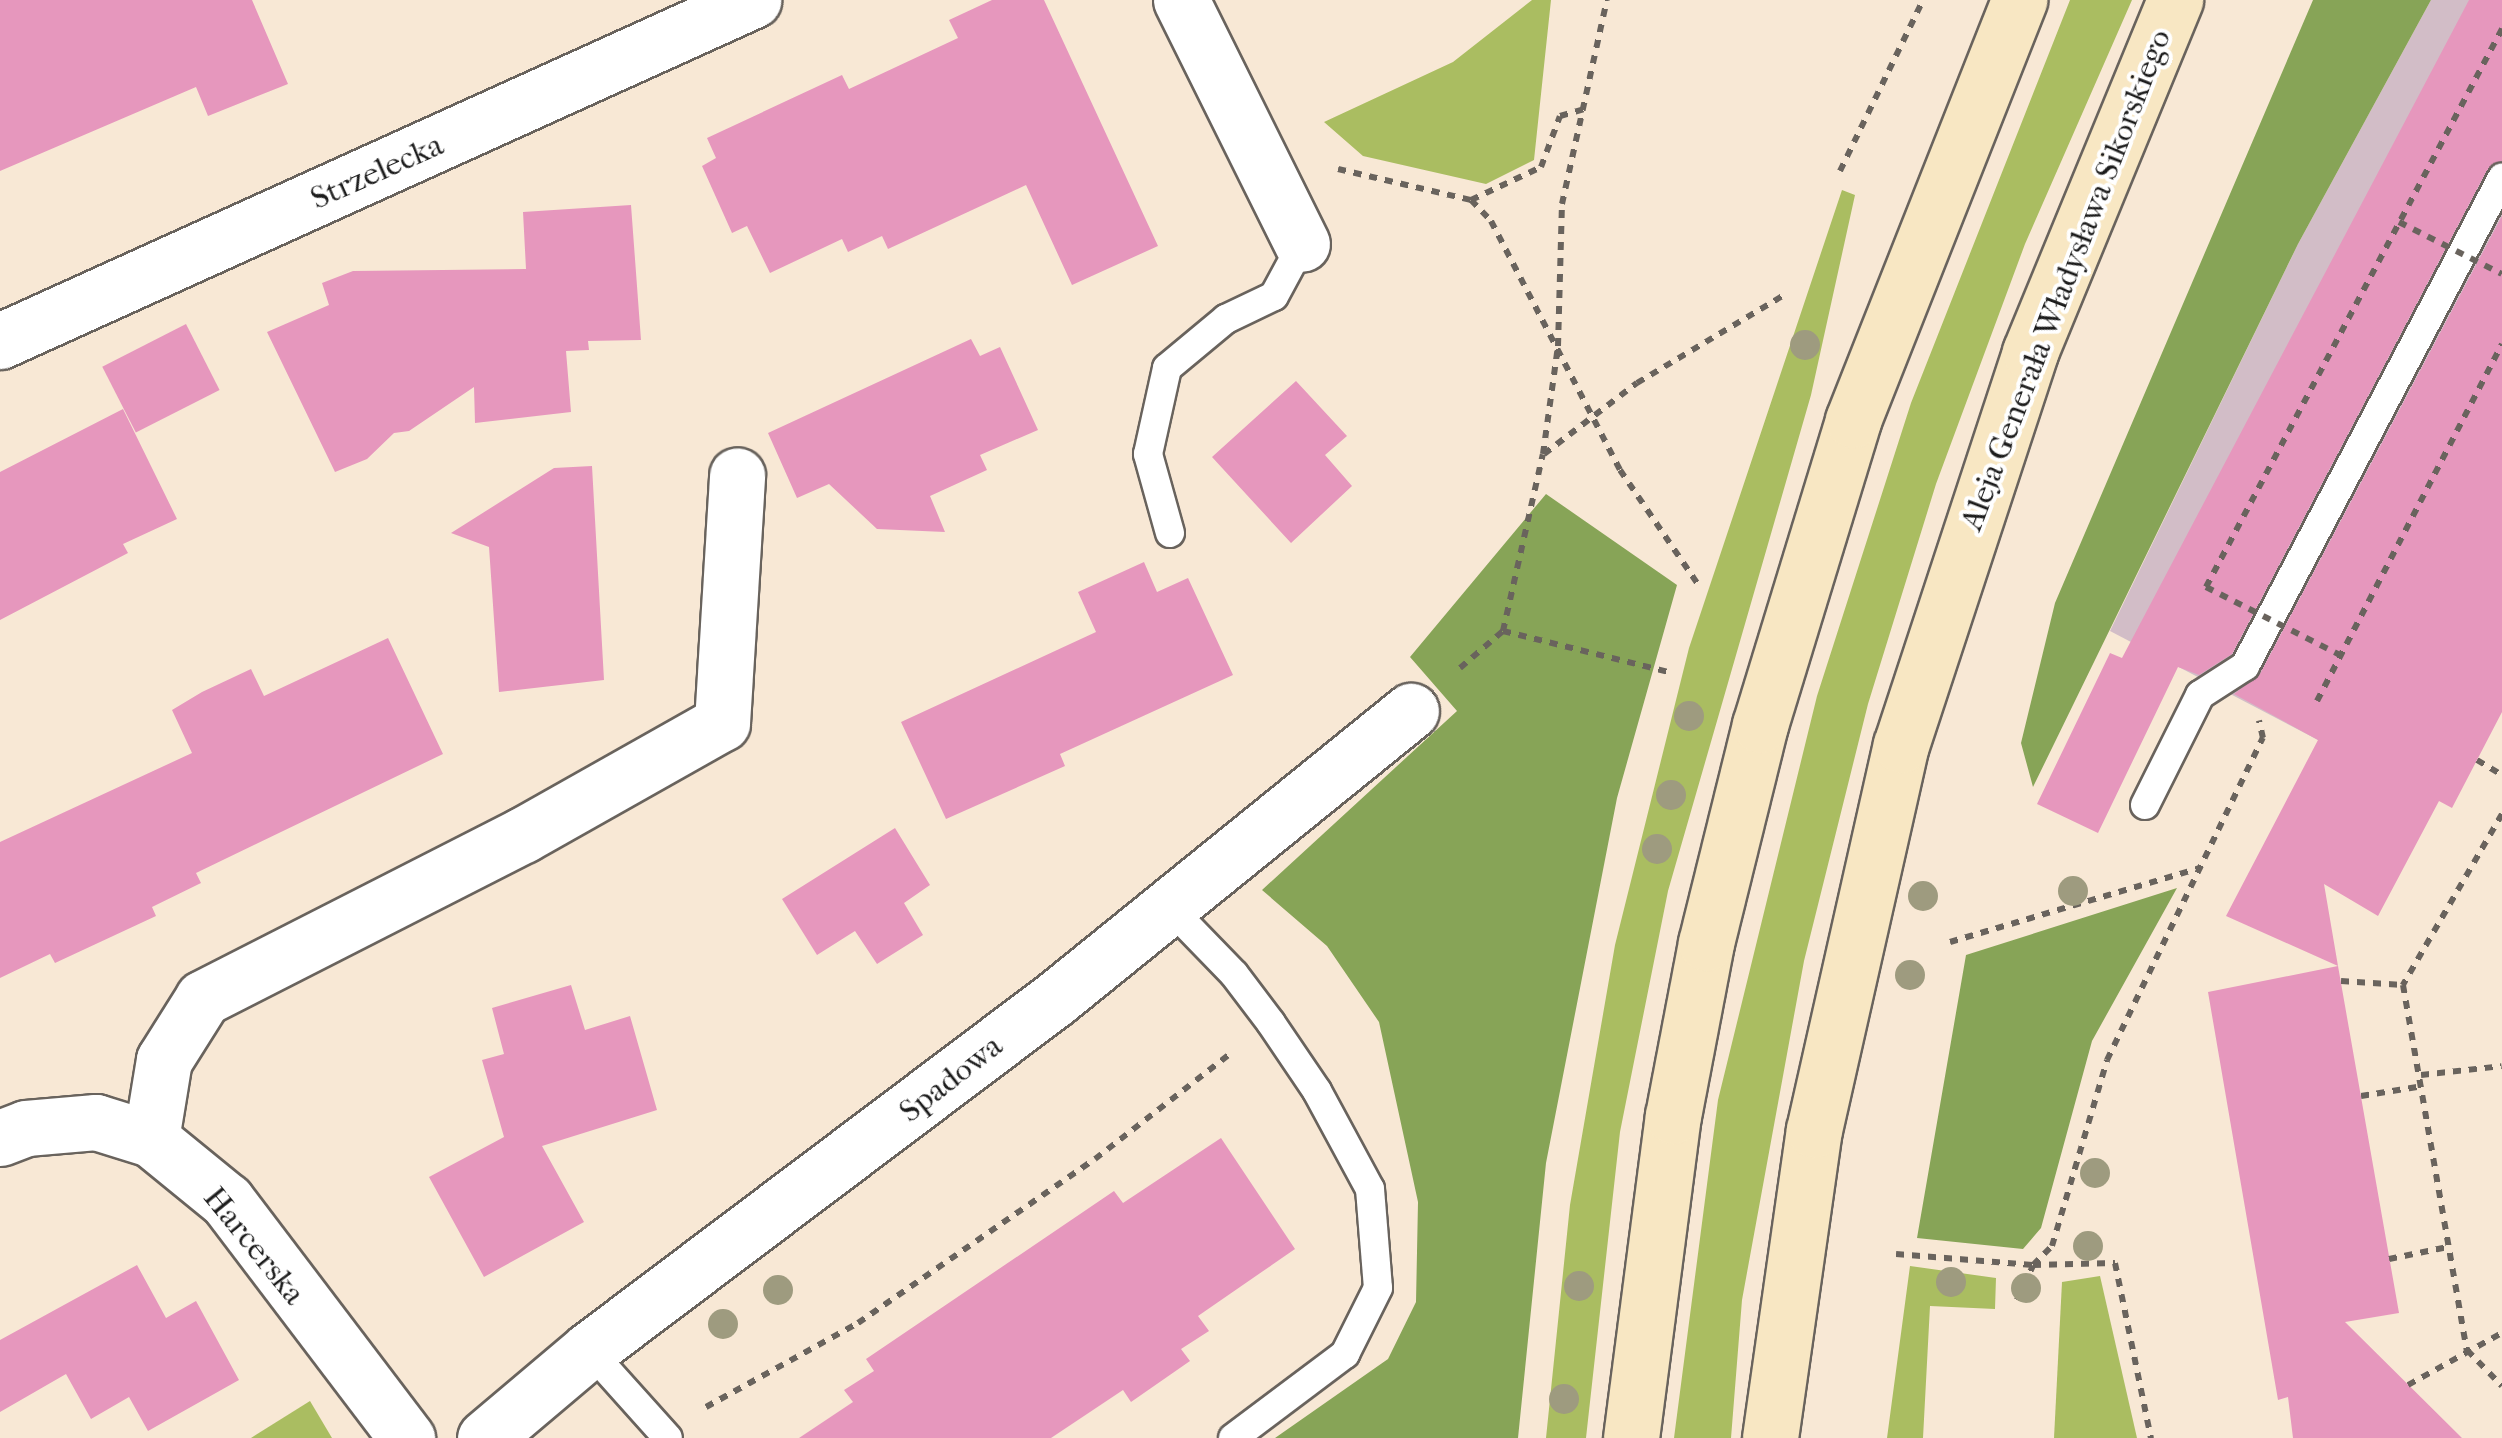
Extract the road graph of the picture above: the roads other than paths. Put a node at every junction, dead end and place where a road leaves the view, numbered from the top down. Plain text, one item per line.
1 (753, 0) edge
2 (1181, 0) edge
3 (2019, 0) edge
4 (2175, 0) edge
5 (2502, 178) edge
6 (1302, 244) joint
7 (0, 341) edge
8 (737, 474) dead end
9 (1170, 533) dead end
10 (1410, 711) dead end
11 (2145, 805) dead end
12 (1169, 908) junction
13 (0, 1138) edge
14 (150, 1139) junction
15 (589, 1350) junction
16 (667, 1434) edge
17 (407, 1438) edge
18 (485, 1438) edge
19 (1233, 1438) edge
20 (1631, 1438) edge
21 (1770, 1438) edge

1 - 7 street, Strzelecka
2 - 6 street
3 - 20 main road
4 - 21 main road, Aleja Generała Władysława Sikorskiego
5 - 11 lane
6 - 9 lane
8 - 14 street
10 - 12 street, Spadowa
12 - 15 street, Spadowa
12 - 19 lane
13 - 14 street, Harcerska
14 - 17 street, Harcerska
15 - 16 lane
15 - 18 street, Spadowa

